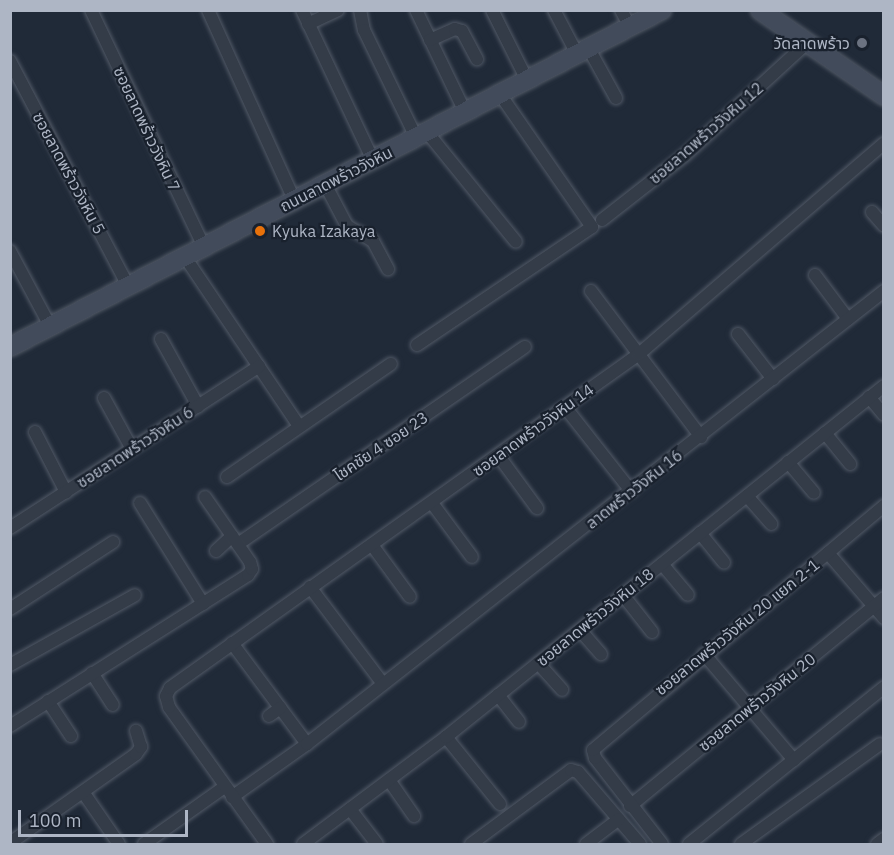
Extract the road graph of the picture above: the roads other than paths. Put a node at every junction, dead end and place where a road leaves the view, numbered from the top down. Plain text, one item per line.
1 (91, 10) edge
2 (208, 10) edge
3 (302, 10) edge
4 (338, 10) edge
5 (360, 10) edge
6 (416, 10) edge
7 (492, 10) edge
8 (554, 10) edge
9 (621, 10) edge
10 (662, 10) edge
11 (760, 10) edge
12 (308, 24) junction
13 (630, 27) junction
14 (430, 40) junction
15 (807, 43) junction
16 (583, 51) junction
17 (477, 59) dead end
18 (10, 61) edge
19 (527, 80) junction
20 (500, 94) junction
21 (884, 96) edge
22 (616, 98) dead end
23 (465, 112) junction
24 (422, 134) junction
25 (884, 143) edge
26 (373, 160) junction
27 (325, 184) junction
28 (294, 200) junction
29 (872, 212) dead end
30 (597, 224) junction
31 (884, 226) edge
32 (516, 242) dead end
33 (204, 247) junction
34 (10, 251) edge
35 (185, 257) junction
36 (388, 269) dead end
37 (815, 275) dead end
38 (128, 286) junction
39 (591, 291) dead end
40 (884, 291) edge
41 (848, 319) junction
42 (50, 326) junction
43 (738, 334) dead end
44 (161, 339) dead end
45 (417, 345) dead end
46 (10, 347) edge
47 (525, 347) dead end
48 (639, 354) junction
49 (391, 364) dead end
50 (259, 366) junction
51 (773, 379) junction
52 (884, 386) edge
53 (869, 397) junction
54 (104, 398) dead end
55 (198, 406) junction
56 (565, 407) junction
57 (884, 416) edge
58 (299, 426) junction
59 (34, 432) dead end
60 (825, 433) junction
61 (700, 437) junction
62 (132, 449) junction
63 (498, 455) junction
64 (788, 462) junction
65 (850, 464) dead end
66 (227, 477) dead end
67 (631, 491) junction
68 (66, 492) junction
69 (813, 493) dead end
70 (747, 496) junction
71 (205, 497) dead end
72 (140, 503) dead end
73 (432, 503) junction
74 (884, 506) edge
75 (537, 508) dead end
76 (771, 524) dead end
77 (10, 528) edge
78 (699, 533) junction
79 (235, 540) junction
80 (113, 542) dead end
81 (372, 545) junction
82 (216, 551) dead end
83 (828, 553) junction
84 (472, 557) dead end
85 (723, 563) dead end
86 (662, 564) junction
87 (310, 587) junction
88 (135, 595) dead end
89 (623, 595) junction
90 (688, 595) dead end
91 (410, 597) dead end
92 (879, 602) edge
93 (203, 604) junction
94 (10, 609) edge
95 (884, 618) edge
96 (580, 630) junction
97 (652, 632) dead end
98 (232, 643) junction
99 (601, 654) dead end
100 (704, 654) junction
101 (537, 663) junction
102 (10, 665) edge
103 (92, 672) junction
104 (383, 684) junction
105 (884, 687) edge
106 (562, 690) dead end
107 (498, 695) junction
108 (48, 702) junction
109 (113, 705) dead end
110 (280, 708) junction
111 (750, 709) junction
112 (269, 716) dead end
113 (519, 722) dead end
114 (10, 726) edge
115 (136, 731) dead end
116 (71, 736) dead end
117 (446, 737) junction
118 (307, 744) junction
119 (880, 744) dead end
120 (794, 760) junction
121 (389, 780) junction
122 (83, 792) junction
123 (228, 792) junction
124 (500, 804) dead end
125 (630, 806) junction
126 (350, 809) junction
127 (414, 816) dead end
128 (619, 819) junction
129 (884, 839) edge
130 (19, 841) edge
131 (261, 843) edge
132 (119, 844) edge
133 (144, 844) edge
134 (303, 844) edge
135 (377, 844) edge
136 (471, 844) edge
137 (586, 844) edge
138 (640, 844) edge
139 (662, 844) edge
140 (689, 844) edge
141 (741, 844) edge
142 (877, 844) edge

1 - 33 street, ซอยลาดพร้าววังหิน 7
2 - 28 street
3 - 12 street
4 - 12 street
5 - 24 street
6 - 14 street
7 - 19 street
8 - 16 street
9 - 13 street
10 - 13 main road, ถนนลาดพร้าววังหิน
11 - 15 main road
12 - 26 street
13 - 16 main road, ถนนลาดพร้าววังหิน
14 - 17 street
14 - 23 street
15 - 21 main road
15 - 30 street, ซอยลาดพร้าววังหิน 12
16 - 19 main road, ถนนลาดพร้าววังหิน
16 - 22 street
18 - 38 street, ซอยลาดพร้าววังหิน 5
19 - 20 main road, ถนนลาดพร้าววังหิน
20 - 23 main road, ถนนลาดพร้าววังหิน
20 - 30 street
23 - 24 main road, ถนนลาดพร้าววังหิน
24 - 26 main road, ถนนลาดพร้าววังหิน
24 - 32 street
25 - 48 street, ซอยลาดพร้าววังหิน 14
26 - 27 main road, ถนนลาดพร้าววังหิน
27 - 28 main road, ถนนลาดพร้าววังหิน
27 - 36 street
28 - 33 main road, ถนนลาดพร้าววังหิน
29 - 31 street
30 - 45 street, ซอยลาดพร้าววังหิน 12
33 - 35 main road, ถนนลาดพร้าววังหิน
34 - 42 street
35 - 38 main road, ถนนลาดพร้าววังหิน
35 - 50 street
37 - 41 street
38 - 42 main road, ถนนลาดพร้าววังหิน
39 - 48 street
40 - 41 street, ลาดพร้าววังหิน 16
41 - 51 street, ลาดพร้าววังหิน 16
42 - 46 main road, ถนนลาดพร้าววังหิน
43 - 51 street
44 - 55 street
47 - 79 street, โชคชัย 4 ซอย 23
48 - 56 street, ซอยลาดพร้าววังหิน 14
48 - 61 street
49 - 58 street
50 - 55 street, ซอยลาดพร้าววังหิน 6
50 - 58 street
51 - 61 street, ลาดพร้าววังหิน 16
52 - 53 street, ซอยลาดพร้าววังหิน 18
53 - 57 street
53 - 60 street, ซอยลาดพร้าววังหิน 18
54 - 62 street
55 - 62 street, ซอยลาดพร้าววังหิน 6
56 - 63 street, ซอยลาดพร้าววังหิน 14
56 - 67 street
58 - 66 street
59 - 68 street
60 - 64 street, ซอยลาดพร้าววังหิน 18
60 - 65 street
61 - 67 street, ลาดพร้าววังหิน 16
62 - 68 street, ซอยลาดพร้าววังหิน 6
63 - 73 street, ซอยลาดพร้าววังหิน 14
63 - 75 street
64 - 69 street
64 - 70 street, ซอยลาดพร้าววังหิน 18
67 - 104 street, ลาดพร้าววังหิน 16
68 - 77 street, ซอยลาดพร้าววังหิน 6
70 - 76 street
70 - 78 street, ซอยลาดพร้าววังหิน 18
71 - 79 street
72 - 93 street
73 - 81 street, ซอยลาดพร้าววังหิน 14
73 - 84 street
74 - 83 street, ซอยลาดพร้าววังหิน 20 แยก 2-1
78 - 85 street
78 - 86 street, ซอยลาดพร้าววังหิน 18
79 - 82 street, โชคชัย 4 ซอย 23
79 - 93 street
80 - 94 street
81 - 87 street, ซอยลาดพร้าววังหิน 14
81 - 91 street
83 - 92 street
83 - 100 street, ซอยลาดพร้าววังหิน 20 แยก 2-1
86 - 89 street, ซอยลาดพร้าววังหิน 18
86 - 90 street
87 - 98 street, ซอยลาดพร้าววังหิน 14
87 - 104 street
88 - 102 street
89 - 96 street, ซอยลาดพร้าววังหิน 18
89 - 97 street
92 - 95 street
92 - 111 street, ซอยลาดพร้าววังหิน 20
93 - 103 street
96 - 99 street
96 - 101 street, ซอยลาดพร้าววังหิน 18
98 - 110 street
98 - 123 street, ซอยลาดพร้าววังหิน 14
100 - 111 street
100 - 125 street, ซอยลาดพร้าววังหิน 20 แยก 2-1
101 - 106 street
101 - 107 street, ซอยลาดพร้าววังหิน 18
103 - 108 street
103 - 109 street
104 - 118 street, ลาดพร้าววังหิน 16
105 - 120 street
107 - 113 street
107 - 117 street, ซอยลาดพร้าววังหิน 18
108 - 114 street
108 - 116 street
110 - 112 street
110 - 118 street
111 - 120 street
111 - 125 street, ซอยลาดพร้าววังหิน 20
115 - 122 street
117 - 121 street, ซอยลาดพร้าววังหิน 18
117 - 124 street
118 - 123 street, ลาดพร้าววังหิน 16
119 - 141 street
120 - 140 street
121 - 126 street, ซอยลาดพร้าววังหิน 18
121 - 127 street
122 - 130 street
122 - 132 street
123 - 131 street
123 - 133 street, ลาดพร้าววังหิน 16
125 - 139 street
126 - 134 street, ซอยลาดพร้าววังหิน 18
126 - 135 street
128 - 136 street
128 - 137 street
128 - 138 street
129 - 142 street

